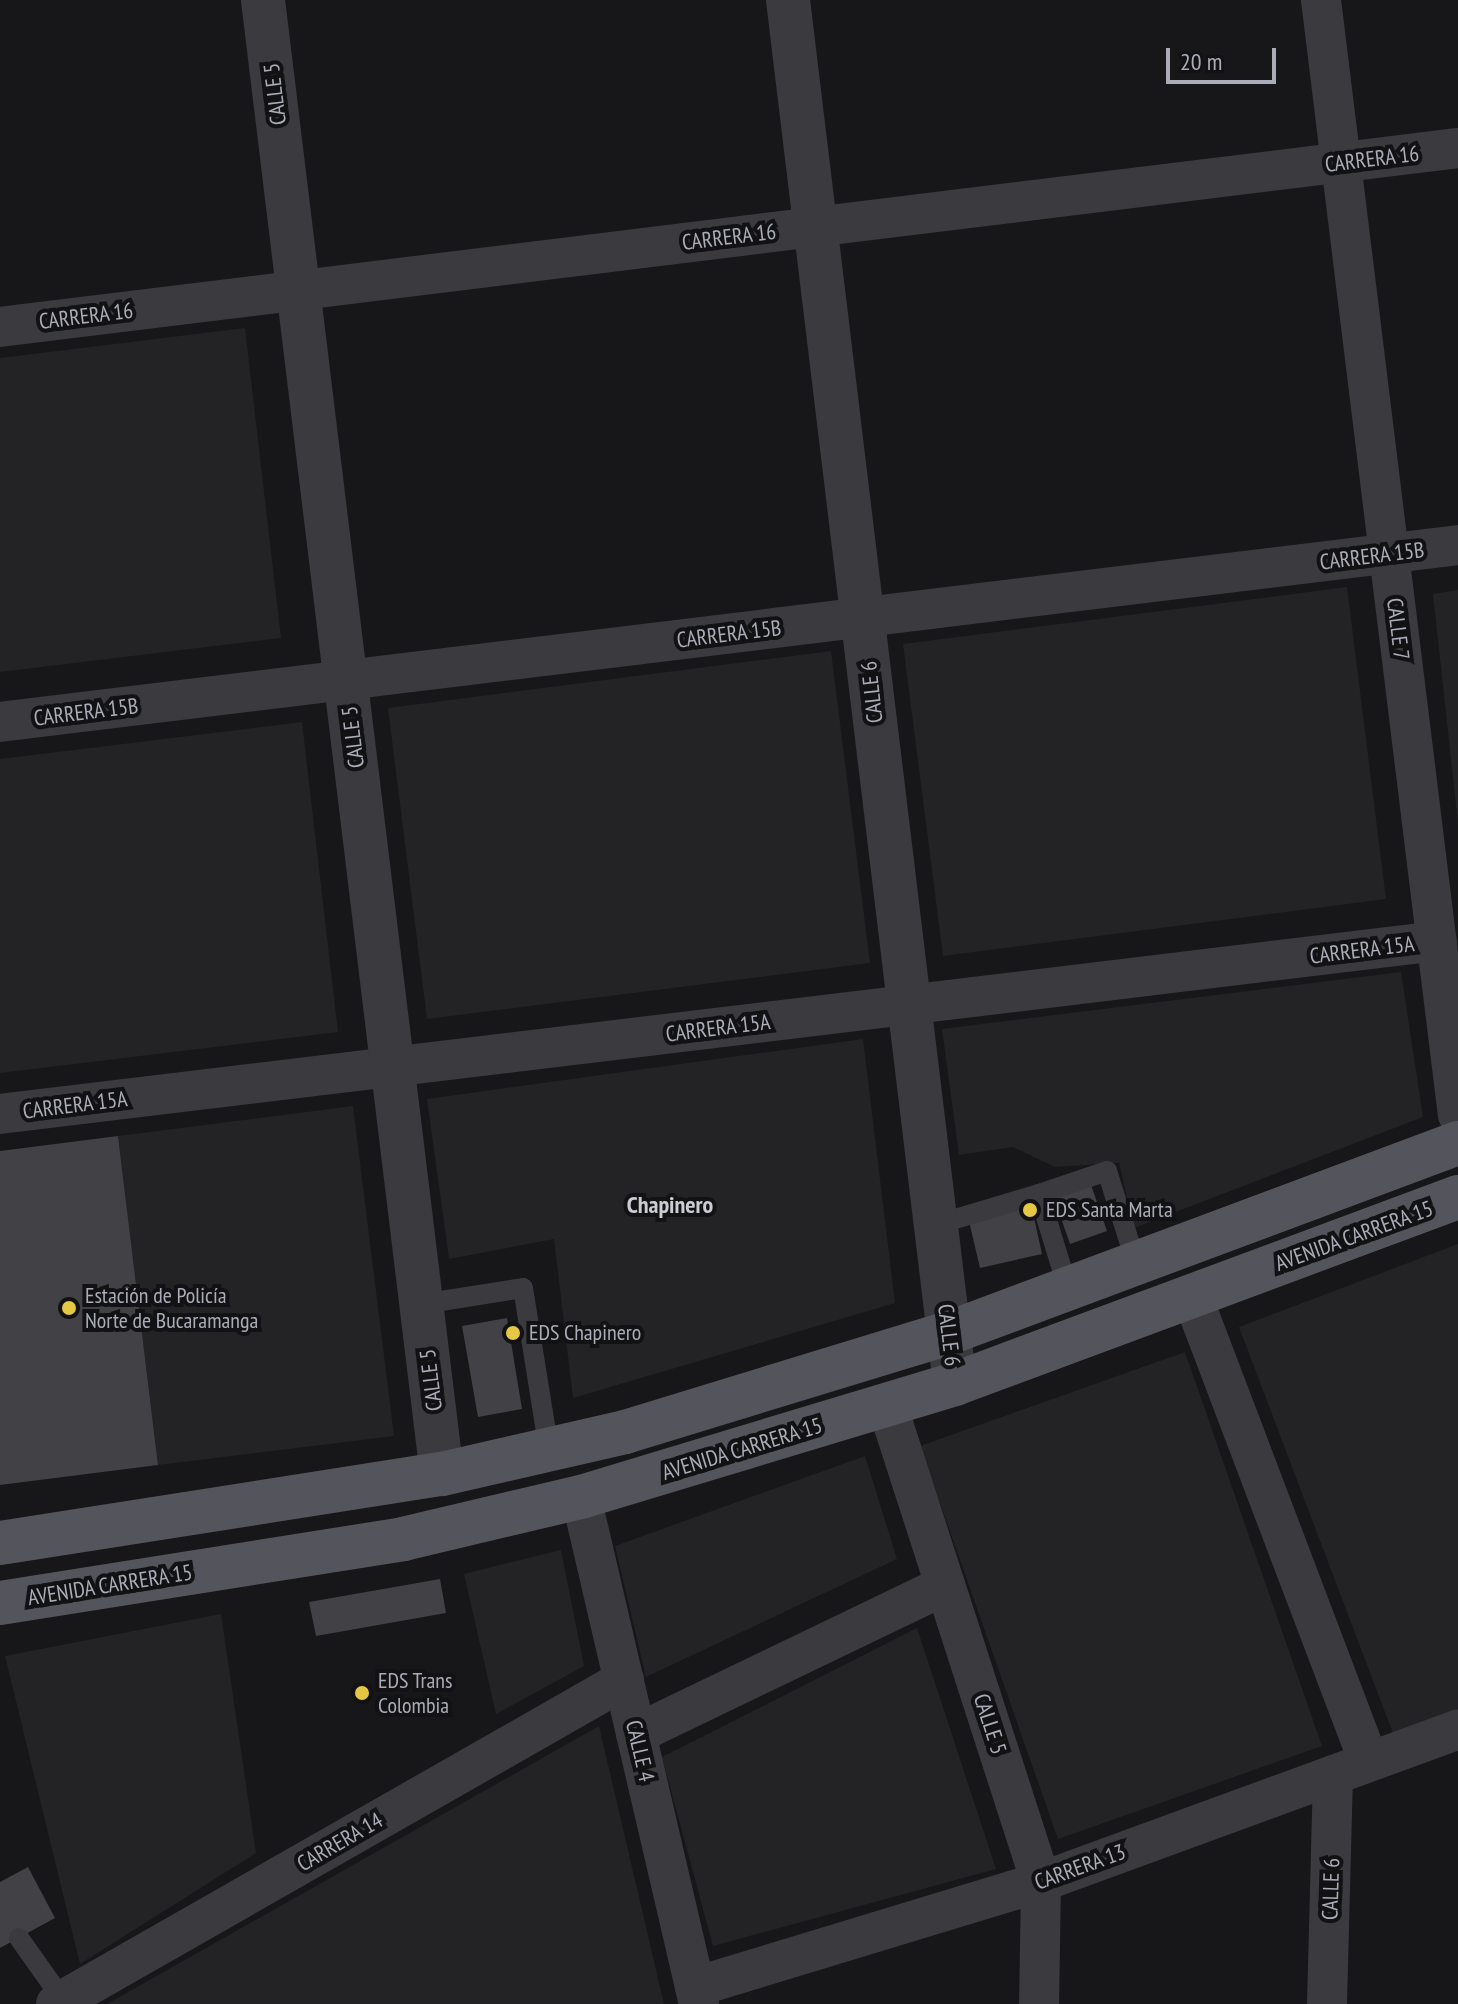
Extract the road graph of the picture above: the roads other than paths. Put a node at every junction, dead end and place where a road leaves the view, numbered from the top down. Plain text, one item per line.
1 (263, 0) edge
2 (1321, 0) edge
3 (795, 1) edge
4 (1458, 148) edge
5 (1341, 163) junction
6 (816, 227) junction
7 (299, 290) junction
8 (0, 327) edge
9 (1458, 545) edge
10 (1389, 554) junction
11 (864, 617) junction
12 (346, 680) junction
13 (0, 722) edge
14 (1437, 941) junction
15 (907, 1005) junction
16 (393, 1067) junction
17 (0, 1114) edge
18 (1458, 1115) edge
19 (1458, 1143) edge
20 (1039, 1194) junction
21 (1458, 1197) edge
22 (935, 1225) junction
23 (1136, 1263) junction
24 (1068, 1289) junction
25 (1192, 1296) junction
26 (422, 1304) junction
27 (949, 1333) junction
28 (955, 1384) junction
29 (887, 1405) junction
30 (549, 1451) junction
31 (442, 1474) junction
32 (581, 1497) junction
33 (0, 1543) edge
34 (945, 1585) junction
35 (0, 1603) edge
36 (624, 1680) junction
37 (1458, 1729) edge
38 (636, 1734) junction
39 (1351, 1768) junction
40 (1041, 1882) junction
41 (19, 1938) dead end
42 (697, 1996) edge
43 (60, 2002) edge
44 (1039, 2004) edge
45 (1327, 2004) edge

1 - 7 street, CALLE 5
2 - 5 street, CALLE 7
3 - 6 street, CALLE 6
4 - 5 street, CARRERA 16
5 - 6 street, CARRERA 16
5 - 10 street, CALLE 7
6 - 7 street, CARRERA 16
6 - 11 street, CALLE 6
7 - 8 street, CARRERA 16
7 - 12 street, CALLE 5
9 - 10 street, CARRERA 15B
10 - 11 street, CARRERA 15B
10 - 14 street, CALLE 7
11 - 12 street, CARRERA 15B
11 - 15 street, CALLE 6
12 - 13 street, CARRERA 15B
12 - 16 street, CALLE 5
14 - 15 street, CARRERA 15A
14 - 18 street, CALLE 7
15 - 16 street, CARRERA 15A
15 - 22 street, CALLE 6
16 - 17 street, CARRERA 15A
16 - 26 street, CALLE 5
19 - 23 main road
20 - 22 lane
20 - 23 lane
20 - 24 lane
21 - 25 main road, AVENIDA CARRERA 15
22 - 27 street, CALLE 6
23 - 24 main road
24 - 27 main road
25 - 28 main road, AVENIDA CARRERA 15
25 - 39 street, CALLE 6
26 - 30 lane
26 - 31 street, CALLE 5
27 - 28 street, CALLE 6
27 - 30 main road
28 - 29 main road, AVENIDA CARRERA 15
29 - 32 main road, AVENIDA CARRERA 15
29 - 34 street, CALLE 5
30 - 31 main road
31 - 33 main road
32 - 35 main road, AVENIDA CARRERA 15
32 - 36 street, CALLE 4
34 - 38 street
34 - 40 street, CALLE 5
36 - 38 street, CALLE 4
36 - 43 street, CARRERA 14
37 - 39 street, CARRERA 13
38 - 42 street, CALLE 4
39 - 40 street, CARRERA 13
39 - 45 street, CALLE 6
40 - 42 street, CARRERA 13
40 - 44 street, CALLE 5
41 - 43 lane

